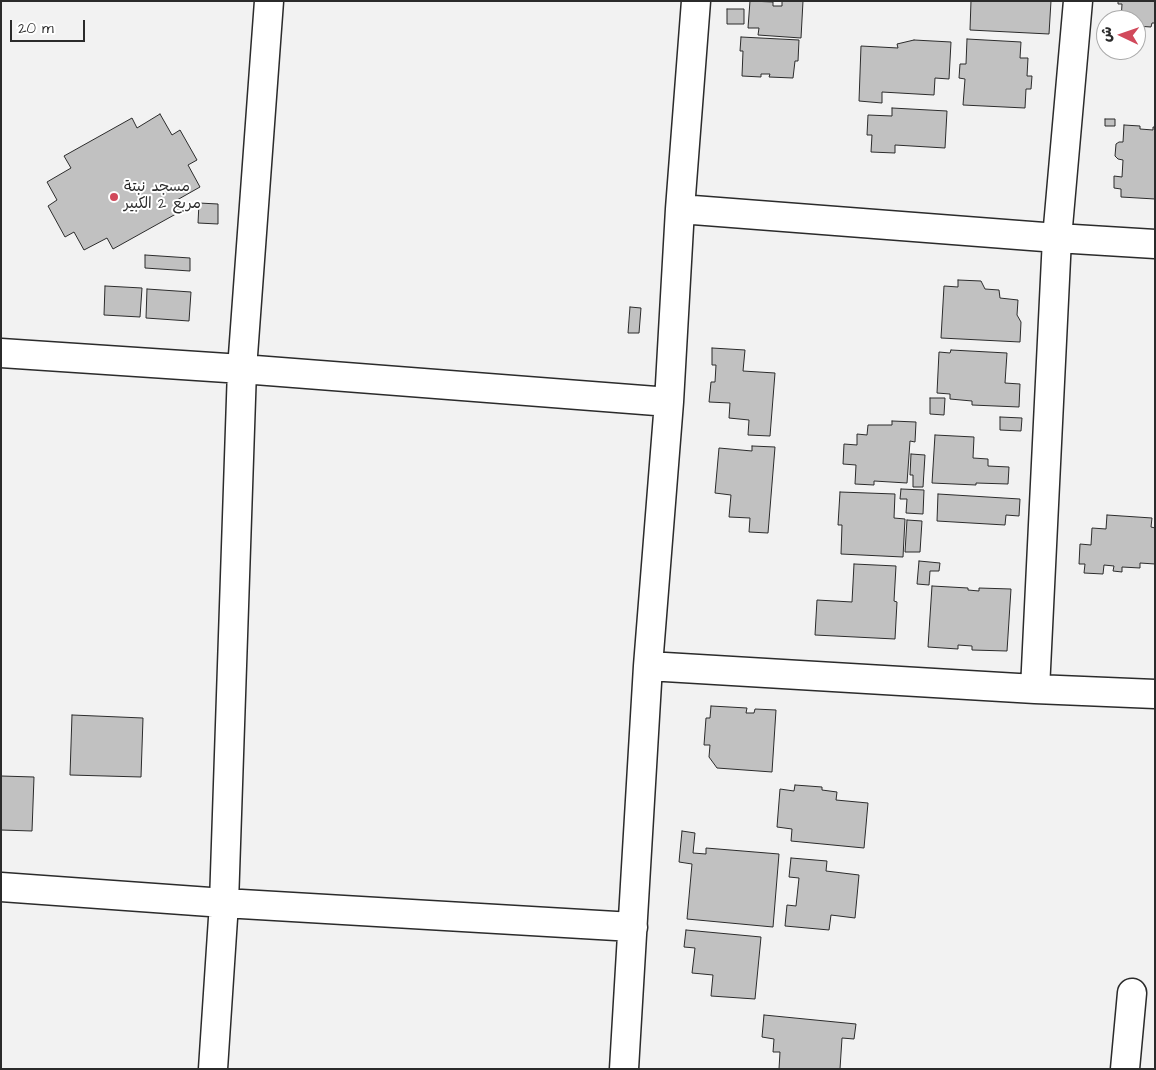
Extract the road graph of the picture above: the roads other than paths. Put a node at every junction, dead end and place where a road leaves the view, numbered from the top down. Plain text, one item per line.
1 (269, 1) edge
2 (696, 1) edge
3 (1078, 1) edge
4 (680, 209) junction
5 (1057, 238) junction
6 (1155, 244) edge
7 (1, 353) edge
8 (242, 369) junction
9 (669, 402) junction
10 (648, 666) junction
11 (1035, 689) junction
12 (1155, 694) edge
13 (1, 887) edge
14 (224, 903) junction
15 (633, 927) junction
16 (1132, 993) dead end
17 (213, 1069) edge
18 (624, 1069) edge
19 (1125, 1069) edge

1 - 8 street
2 - 4 street
3 - 5 street
4 - 5 street
4 - 9 street
5 - 6 street
5 - 11 street
7 - 8 street
8 - 9 street
8 - 14 street
9 - 10 street
10 - 11 street
10 - 15 street
11 - 12 street
13 - 14 street
14 - 15 street
14 - 17 street
15 - 18 street
16 - 19 street

